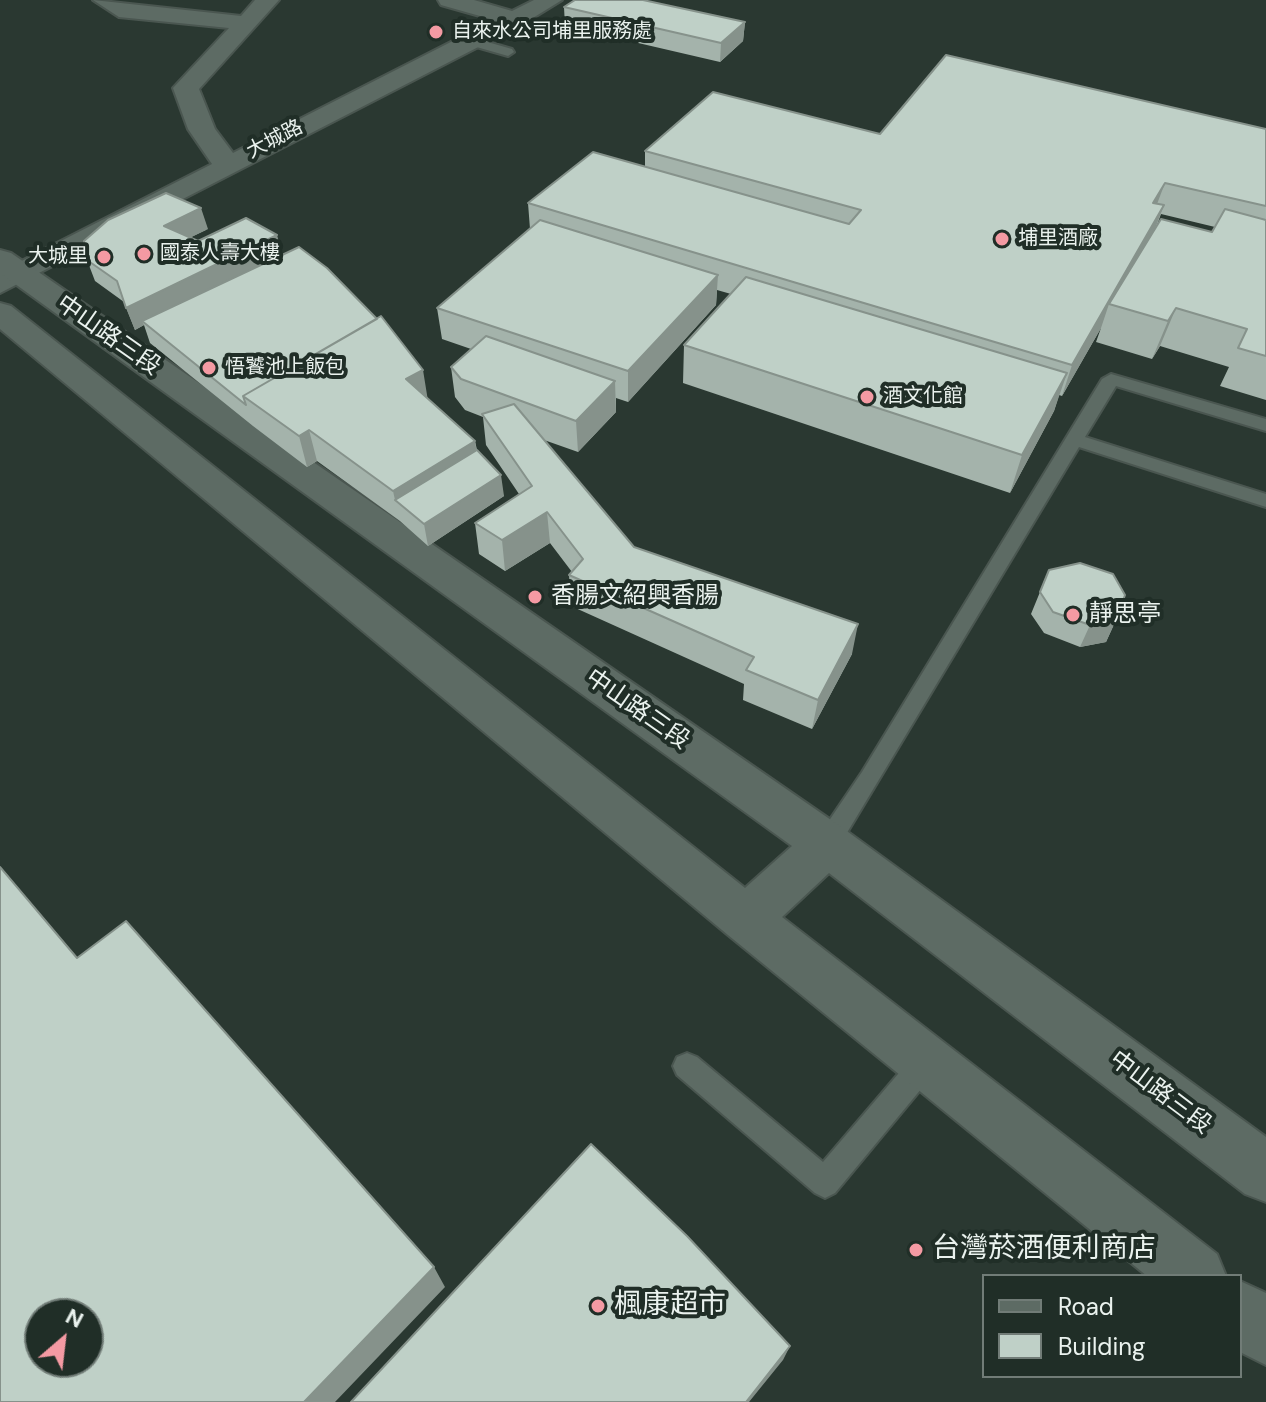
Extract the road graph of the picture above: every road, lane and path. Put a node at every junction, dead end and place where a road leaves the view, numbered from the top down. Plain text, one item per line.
1 (104, 0) edge
2 (268, 0) edge
3 (449, 0) edge
4 (551, 0) edge
5 (515, 19) junction
6 (244, 23) junction
7 (470, 41) junction
8 (508, 52) dead end
9 (228, 164) junction
10 (5, 282) edge
11 (1266, 425) edge
12 (1075, 440) junction
13 (1266, 501) edge
14 (827, 844) junction
15 (746, 919) junction
16 (926, 1062) junction
17 (687, 1066) dead end
18 (1266, 1173) edge
19 (1192, 1274) edge
20 (1242, 1314) edge
21 (1266, 1333) edge

1 - 6 street
2 - 6 street
3 - 5 street
4 - 5 street, 大城路
5 - 7 street, 大城路
6 - 9 street
7 - 8 lane
7 - 9 street, 大城路
9 - 10 street, 大城路
10 - 14 street, 中山路三段
10 - 15 street, 中山路三段
11 - 12 lane
12 - 13 lane
12 - 14 lane
14 - 15 street
14 - 18 street, 中山路三段
15 - 16 street, 中山路三段
16 - 17 lane
16 - 19 street, 中山路三段
20 - 21 street

